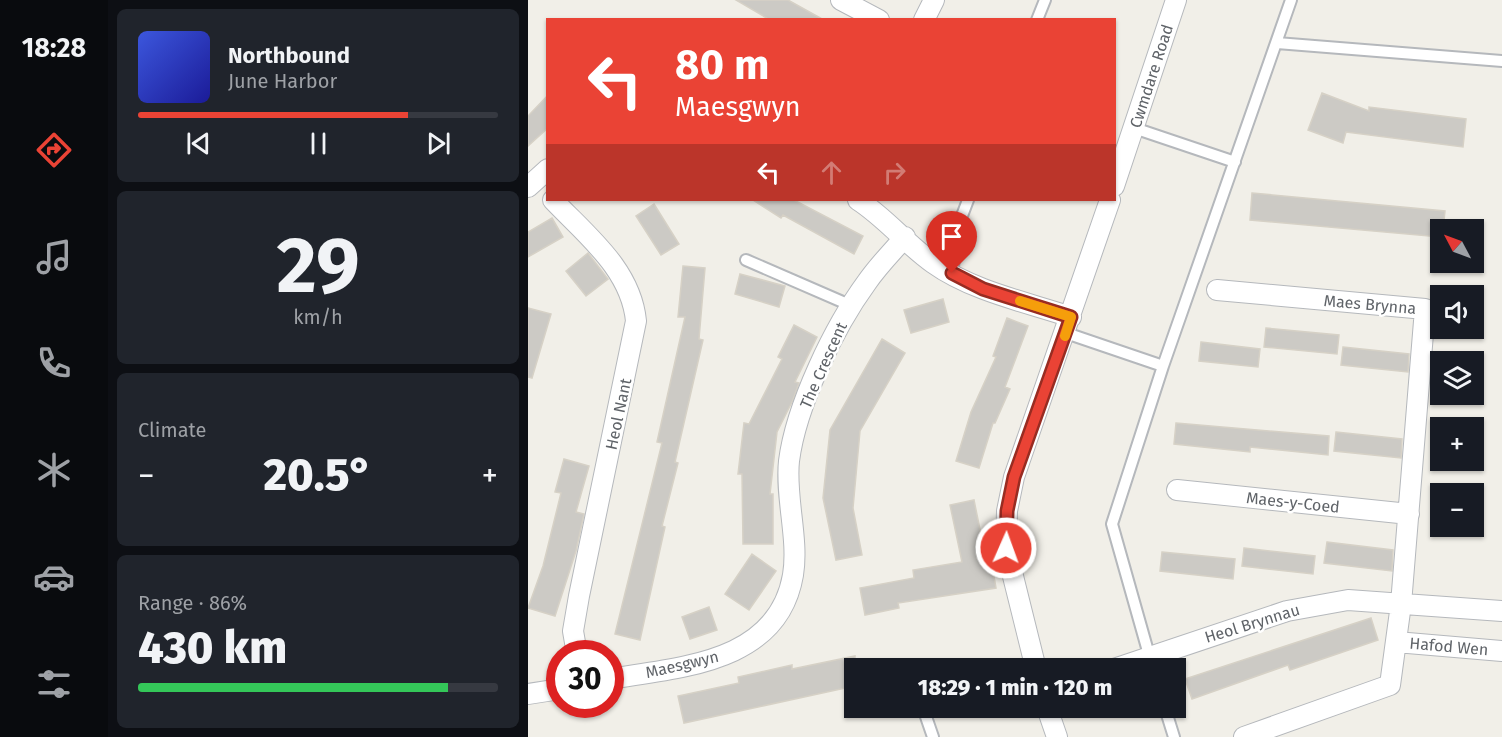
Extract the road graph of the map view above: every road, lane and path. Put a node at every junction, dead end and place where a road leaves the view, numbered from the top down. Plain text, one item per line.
1 (841, 0) edge
2 (934, 0) edge
3 (1045, 0) edge
4 (1176, 0) edge
5 (1291, 0) edge
6 (875, 18) edge
7 (925, 18) edge
8 (1038, 18) edge
9 (1277, 44) junction
10 (1502, 61) edge
11 (1134, 128) junction
12 (1235, 162) junction
13 (1116, 180) edge
14 (554, 201) edge
15 (859, 201) edge
16 (968, 201) edge
17 (1110, 201) edge
18 (905, 237) junction
19 (746, 260) dead end
20 (952, 273) junction
21 (1217, 290) dead end
22 (852, 306) junction
23 (1068, 325) junction
24 (1163, 366) junction
25 (1177, 490) dead end
26 (1409, 514) junction
27 (1401, 604) junction
28 (1502, 611) edge
29 (777, 618) joint
30 (575, 640) edge
31 (1396, 642) junction
32 (1502, 651) edge
33 (1033, 658) edge
34 (1150, 658) edge
35 (1164, 658) edge
36 (624, 676) edge
37 (546, 691) edge
38 (528, 694) edge
39 (926, 718) edge
40 (1050, 718) edge
41 (1168, 718) edge
42 (933, 737) edge
43 (1057, 737) edge
44 (1174, 737) edge
45 (1244, 737) edge

1 - 6 street
2 - 7 street
3 - 8 lane
4 - 11 street, Cwmdare Road
5 - 9 lane
9 - 10 lane
9 - 12 lane
11 - 12 lane
11 - 13 street, Cwmdare Road
12 - 24 lane
14 - 30 street, Heol Nant
15 - 18 street
16 - 20 lane
17 - 23 street
18 - 20 street
18 - 22 street, The Crescent
19 - 22 lane
20 - 23 street
21 - 26 street, Maes Brynna
22 - 29 street, The Crescent
23 - 24 lane
23 - 33 street
24 - 34 lane
25 - 26 street, Maes-y-Coed
26 - 27 street
27 - 28 street, Heol Brynnau
27 - 31 street
27 - 35 street, Heol Brynnau
29 - 36 street, Maesgwyn
31 - 32 street, Hafod Wen
31 - 45 street
37 - 38 street
39 - 42 lane
40 - 43 street
41 - 44 lane

